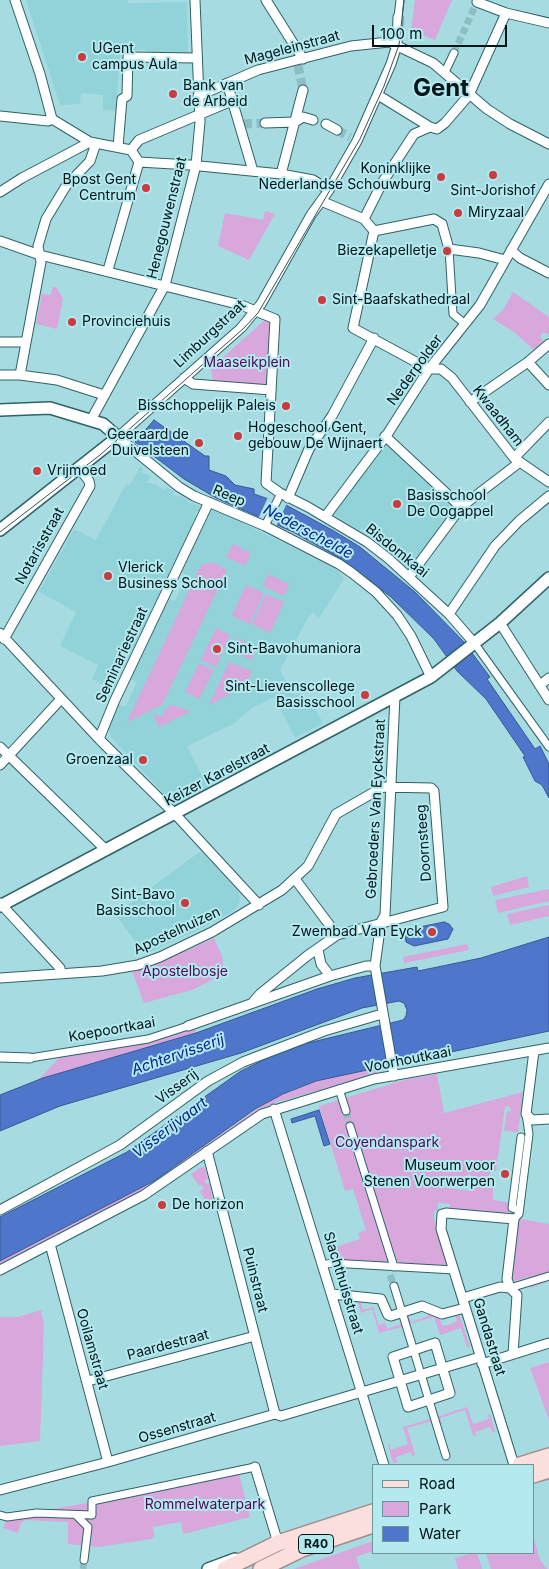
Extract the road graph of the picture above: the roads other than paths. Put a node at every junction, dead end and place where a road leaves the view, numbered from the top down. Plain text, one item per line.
1 (15, 0) edge
2 (195, 0) edge
3 (266, 0) edge
4 (400, 0) edge
5 (477, 2) edge
6 (506, 13) junction
7 (398, 17) joint
8 (549, 23) edge
9 (397, 45) junction
10 (454, 52) tunnel mouth
11 (196, 58) junction
12 (299, 61) junction
13 (445, 72) junction
14 (227, 83) junction
15 (303, 90) tunnel mouth
16 (378, 95) junction
17 (469, 95) junction
18 (198, 96) junction
19 (234, 100) junction
20 (0, 116) edge
21 (200, 118) junction
22 (52, 119) junction
23 (313, 120) dead end
24 (296, 122) junction
25 (265, 123) tunnel mouth
26 (326, 124) dead end
27 (432, 128) junction
28 (337, 130) tunnel mouth
29 (93, 143) junction
30 (118, 143) junction
31 (549, 144) edge
32 (131, 150) junction
33 (139, 162) junction
34 (196, 165) junction
35 (253, 171) junction
36 (281, 174) junction
37 (549, 184) edge
38 (329, 190) junction
39 (0, 192) edge
40 (321, 202) junction
41 (364, 219) junction
42 (374, 231) junction
43 (0, 241) edge
44 (449, 249) junction
45 (511, 250) junction
46 (40, 255) junction
47 (505, 260) junction
48 (108, 270) junction
49 (549, 273) edge
50 (165, 286) junction
51 (255, 312) junction
52 (465, 324) junction
53 (374, 338) junction
54 (0, 342) edge
55 (25, 342) junction
56 (549, 344) edge
57 (528, 362) junction
58 (429, 369) junction
59 (0, 375) edge
60 (20, 375) junction
61 (184, 378) junction
62 (549, 385) edge
63 (271, 390) junction
64 (104, 395) junction
65 (470, 402) junction
66 (0, 410) edge
67 (94, 421) junction
68 (549, 422) edge
69 (120, 436) junction
70 (385, 436) junction
71 (102, 450) junction
72 (517, 460) junction
73 (79, 468) junction
74 (549, 482) edge
75 (549, 496) edge
76 (282, 497) junction
77 (209, 502) junction
78 (462, 507) junction
79 (325, 517) junction
80 (266, 524) junction
81 (0, 530) edge
82 (408, 576) junction
83 (549, 578) edge
84 (450, 614) junction
85 (500, 624) junction
86 (2, 636) edge
87 (473, 646) junction
88 (431, 677) junction
89 (549, 678) edge
90 (540, 685) junction
91 (395, 696) junction
92 (61, 699) junction
93 (549, 700) edge
94 (99, 739) junction
95 (0, 747) edge
96 (549, 748) edge
97 (9, 756) junction
98 (0, 765) edge
99 (392, 786) junction
100 (175, 814) junction
101 (106, 850) junction
102 (295, 879) junction
103 (1, 905) edge
104 (259, 905) junction
105 (381, 922) junction
106 (337, 935) junction
107 (318, 950) junction
108 (375, 970) junction
109 (61, 973) junction
110 (330, 976) junction
111 (0, 978) edge
112 (253, 1002) junction
113 (382, 1014) junction
114 (188, 1026) joint
115 (549, 1048) edge
116 (534, 1051) junction
117 (0, 1057) edge
118 (30, 1058) joint
119 (394, 1076) junction
120 (339, 1089) junction
121 (274, 1109) junction
122 (346, 1111) tunnel mouth
123 (526, 1117) junction
124 (549, 1119) edge
125 (350, 1126) tunnel mouth
126 (208, 1151) junction
127 (517, 1209) junction
128 (0, 1210) edge
129 (514, 1219) junction
130 (50, 1244) junction
131 (323, 1266) junction
132 (391, 1267) junction
133 (0, 1270) edge
134 (454, 1270) junction
135 (390, 1275) tunnel mouth
136 (549, 1276) edge
137 (394, 1286) tunnel mouth
138 (510, 1288) junction
139 (332, 1294) junction
140 (463, 1298) junction
141 (465, 1308) junction
142 (402, 1314) junction
143 (255, 1336) junction
144 (549, 1343) edge
145 (414, 1350) junction
146 (513, 1354) junction
147 (481, 1360) junction
148 (443, 1368) junction
149 (422, 1375) junction
150 (88, 1381) junction
151 (400, 1382) junction
152 (362, 1394) junction
153 (429, 1400) junction
154 (275, 1414) junction
155 (446, 1456) dead end
156 (549, 1456) edge
157 (108, 1462) junction
158 (384, 1464) edge
159 (514, 1464) edge
160 (523, 1464) edge
161 (255, 1467) joint
162 (549, 1470) edge
163 (534, 1475) edge
164 (0, 1490) edge
165 (372, 1512) edge
166 (0, 1515) edge
167 (76, 1515) junction
168 (372, 1525) edge
169 (278, 1543) junction
170 (246, 1557) junction
171 (84, 1560) tunnel mouth
172 (208, 1569) edge
173 (225, 1569) edge
174 (261, 1569) edge

1 - 22 street
2 - 11 street, Henegouwenstraat
3 - 12 street
4 - 7 street
5 - 6 street
6 - 8 street
6 - 17 street
7 - 9 street, Limburgstraat
9 - 12 street, Mageleinstraat
9 - 13 street, Mageleinstraat
9 - 16 street, Limburgstraat
10 - 13 street
11 - 18 street, Henegouwenstraat
11 - 30 street
12 - 14 street, Mageleinstraat
13 - 17 street, Mageleinstraat
14 - 18 street, Mageleinstraat
14 - 19 street
15 - 24 street
16 - 27 street
16 - 38 street, Limburgstraat
17 - 27 street
17 - 31 street, Mageleinstraat
18 - 21 street, Henegouwenstraat
19 - 21 street
19 - 35 street
20 - 22 street
21 - 32 street
21 - 34 street, Henegouwenstraat
22 - 29 street
23 - 24 street
24 - 25 street
24 - 36 street
26 - 28 street
27 - 41 street
29 - 30 street
29 - 39 street
29 - 46 street
30 - 32 street
32 - 33 street
33 - 34 street
33 - 48 street
34 - 35 street
34 - 50 street, Henegouwenstraat
35 - 36 street
36 - 38 street
37 - 45 street, Nederpolder
38 - 40 street, Limburgstraat
40 - 41 street
40 - 51 street, Limburgstraat
41 - 42 street
42 - 44 street
42 - 53 street
43 - 46 street
44 - 47 street
44 - 52 street
45 - 47 street, Nederpolder
45 - 49 street
46 - 48 street
46 - 55 street
47 - 52 street, Nederpolder
48 - 50 street
50 - 51 street
50 - 64 street, Henegouwenstraat
51 - 61 street, Limburgstraat
51 - 63 street
52 - 58 street, Nederpolder
53 - 58 street
53 - 76 street
54 - 55 street
55 - 60 street
56 - 57 street
57 - 62 street
57 - 65 street
58 - 65 street, Kwaadham
58 - 70 street, Nederpolder
59 - 60 street
60 - 64 street
61 - 63 street
61 - 69 street, Limburgstraat
63 - 76 street
64 - 67 street, Henegouwenstraat
65 - 72 street, Kwaadham
66 - 67 street
67 - 69 street
67 - 71 street
68 - 72 street
69 - 71 street
69 - 77 street, Reep
70 - 78 street
70 - 79 street, Nederpolder
71 - 73 street
72 - 74 street, Kwaadham
72 - 78 street
73 - 81 street
73 - 86 street, Notarisstraat
75 - 84 street
76 - 79 street, Bisdomkaai
76 - 80 street
77 - 80 street, Reep
77 - 94 street, Seminariestraat
78 - 82 street
79 - 82 street, Bisdomkaai
80 - 88 street, Reep
82 - 84 street, Bisdomkaai
83 - 85 street, Keizer Karelstraat
84 - 87 street, Bisdomkaai
85 - 87 street, Keizer Karelstraat
85 - 90 street
86 - 92 street
87 - 88 street, Keizer Karelstraat
87 - 96 street
88 - 91 street, Keizer Karelstraat
89 - 90 street
90 - 93 street
91 - 99 street, Gebroeders Van Eyckstraat
91 - 100 street, Keizer Karelstraat
92 - 94 street
92 - 97 street
94 - 100 street
95 - 97 street
97 - 98 street
97 - 101 street
99 - 102 street, Apostelhuizen
99 - 105 street, Gebroeders Van Eyckstraat
99 - 105 street, Doornsteeg
100 - 101 street, Keizer Karelstraat
100 - 104 street
101 - 103 street, Keizer Karelstraat
102 - 104 street, Apostelhuizen
102 - 106 street
103 - 109 street
104 - 109 street, Apostelhuizen
105 - 106 street
105 - 108 street, Gebroeders Van Eyckstraat
106 - 107 street, Koepoortkaai
107 - 110 street
107 - 112 street, Koepoortkaai
108 - 110 street, Koepoortkaai
108 - 113 street, Gebroeders Van Eyckstraat
109 - 111 street, Apostelhuizen
110 - 112 street, Koepoortkaai
112 - 114 street, Koepoortkaai
113 - 119 street
113 - 128 street, Visserij
114 - 118 street, Koepoortkaai
115 - 116 street, Voorhoutkaai
116 - 119 street, Voorhoutkaai
116 - 123 street
117 - 118 street
119 - 120 street, Voorhoutkaai
120 - 121 street, Voorhoutkaai
120 - 122 street
121 - 126 street, Voorhoutkaai
121 - 131 street, Slachthuisstraat
123 - 124 street
123 - 127 street
123 - 127 street
125 - 132 street
126 - 130 street, Voorhoutkaai
126 - 143 street, Puinstraat
127 - 129 street
129 - 134 street, Gandastraat
129 - 138 street
130 - 133 street, Voorhoutkaai
130 - 150 street, Ooilamstraat
131 - 132 street
131 - 139 street, Slachthuisstraat
132 - 134 street
132 - 135 street
134 - 140 street, Gandastraat
136 - 138 street
137 - 142 street
138 - 140 street
138 - 146 street
139 - 142 street
139 - 152 street, Slachthuisstraat
140 - 141 street, Gandastraat
141 - 142 street
141 - 147 street, Gandastraat
142 - 145 street
143 - 150 street, Paardestraat
143 - 154 street, Puinstraat
144 - 146 street, Ossenstraat
145 - 148 street
145 - 149 street
145 - 151 street
146 - 147 street, Ossenstraat
147 - 148 street, Ossenstraat
147 - 159 street, Gandastraat
148 - 149 street, Ossenstraat
148 - 153 street
149 - 151 street, Ossenstraat
149 - 153 street
150 - 157 street, Ooilamstraat
151 - 152 street, Ossenstraat
151 - 153 street
152 - 154 street, Ossenstraat
152 - 158 street, Slachthuisstraat
153 - 155 street
154 - 157 street, Ossenstraat
156 - 160 main road
157 - 164 street, Ossenstraat
161 - 167 street
161 - 169 street
162 - 163 main road
165 - 169 main road, R40
166 - 167 street
167 - 171 street
168 - 174 main road, R40
169 - 170 main road, R40
170 - 172 street
170 - 173 main road, R40

